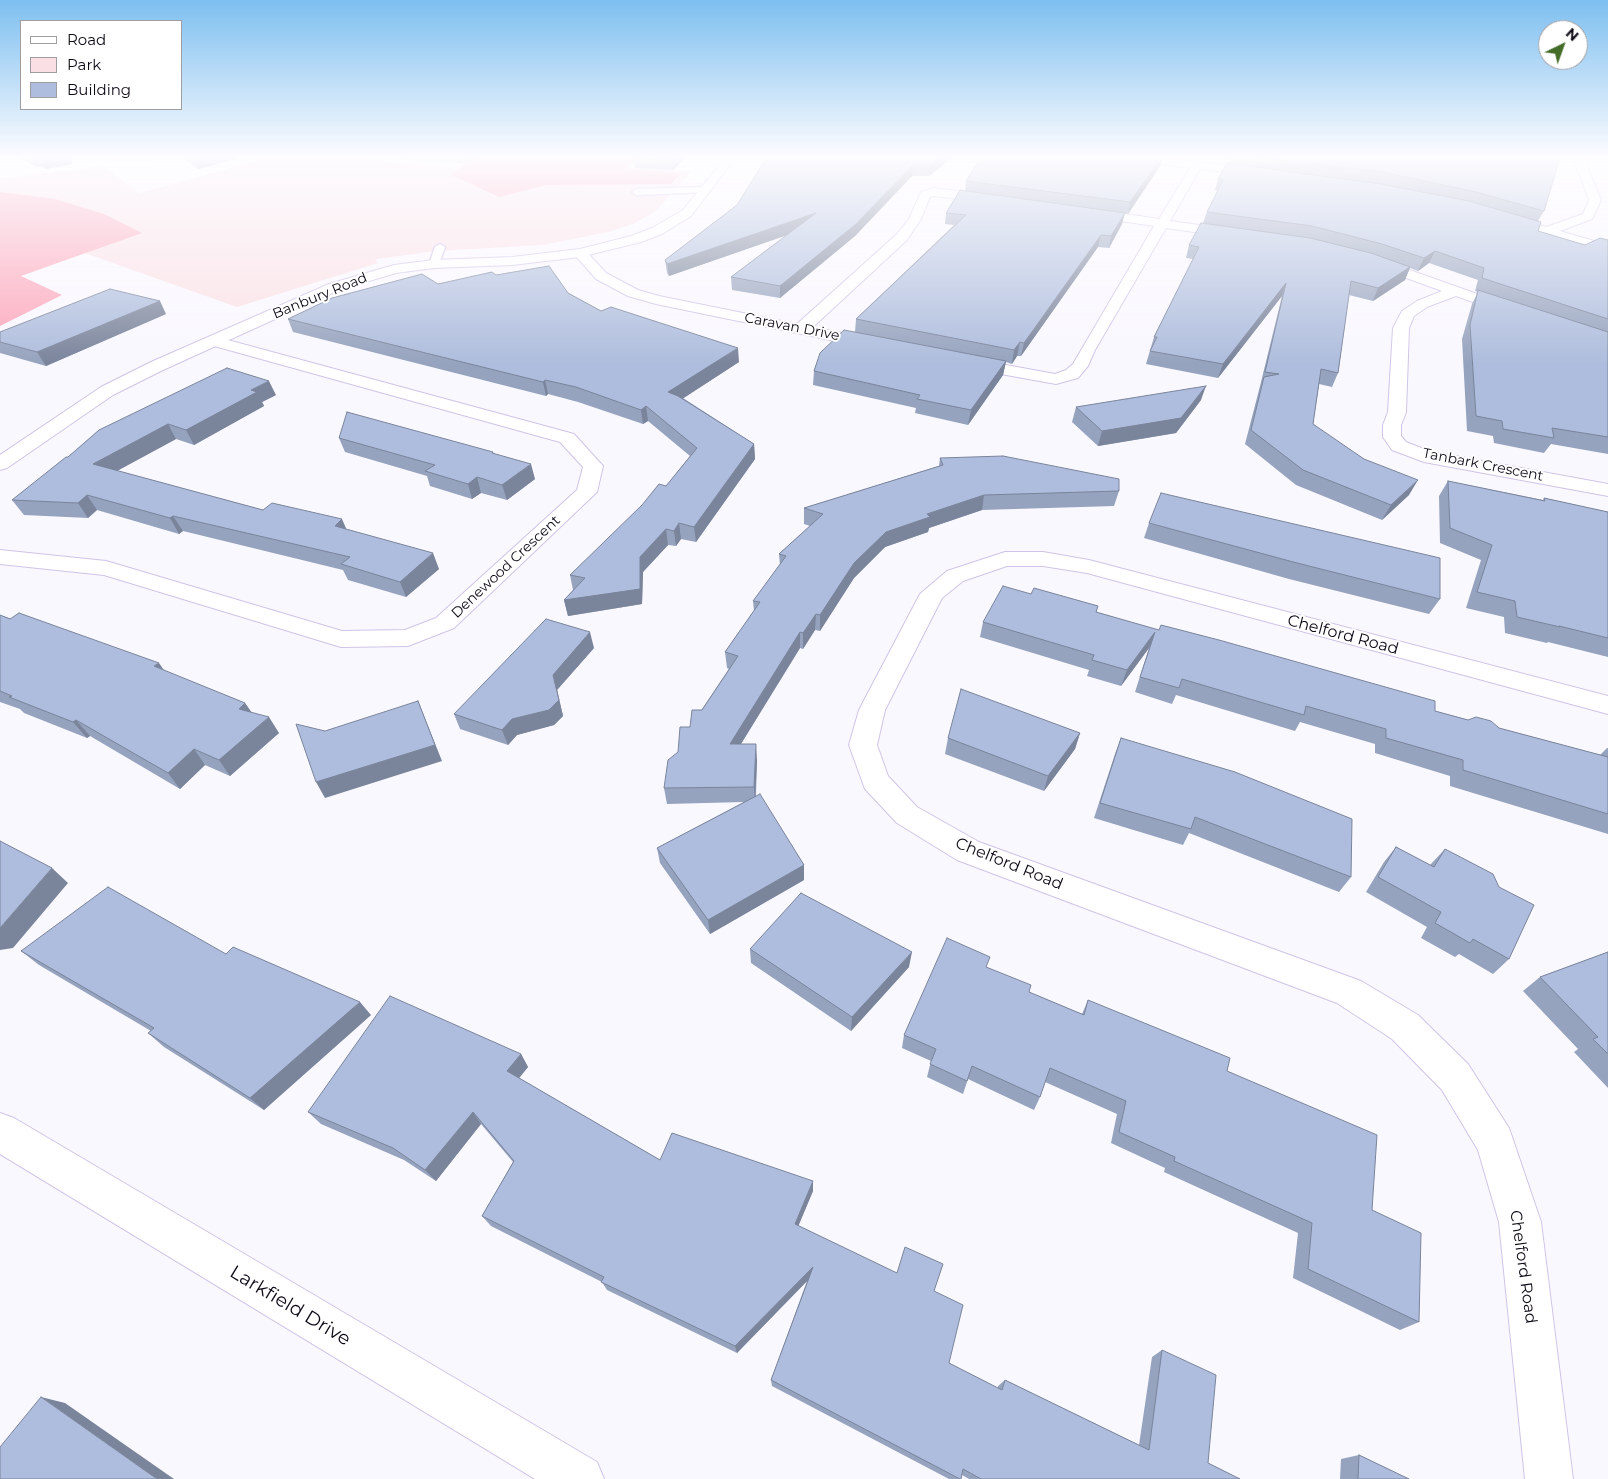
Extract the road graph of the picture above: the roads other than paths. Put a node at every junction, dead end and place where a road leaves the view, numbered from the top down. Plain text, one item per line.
1 (665, 226) edge
2 (910, 226) edge
3 (1160, 226) edge
4 (1182, 226) edge
5 (1530, 226) edge
6 (1561, 226) edge
7 (1548, 231) junction
8 (1250, 236) edge
9 (440, 247) dead end
10 (1608, 249) edge
11 (580, 253) junction
12 (1356, 256) edge
13 (434, 264) junction
14 (1455, 291) junction
15 (1519, 313) edge
16 (801, 329) junction
17 (213, 341) junction
18 (886, 346) edge
19 (952, 360) edge
20 (0, 464) edge
21 (1608, 490) edge
22 (0, 557) edge
23 (1608, 705) edge
24 (0, 1132) edge
25 (580, 1479) edge
26 (1549, 1479) edge

1 - 11 street, Banbury Road
2 - 16 street
3 - 19 street
4 - 8 street
5 - 7 street
6 - 7 street
7 - 10 street
9 - 13 lane
11 - 13 street, Banbury Road
11 - 16 street, Caravan Drive
12 - 14 street
13 - 17 street, Banbury Road
14 - 15 street
14 - 21 street, Tanbark Crescent
16 - 18 street, Caravan Drive
17 - 20 street, Banbury Road
17 - 22 street, Denewood Crescent
23 - 26 street, Chelford Road
24 - 25 street, Larkfield Drive

